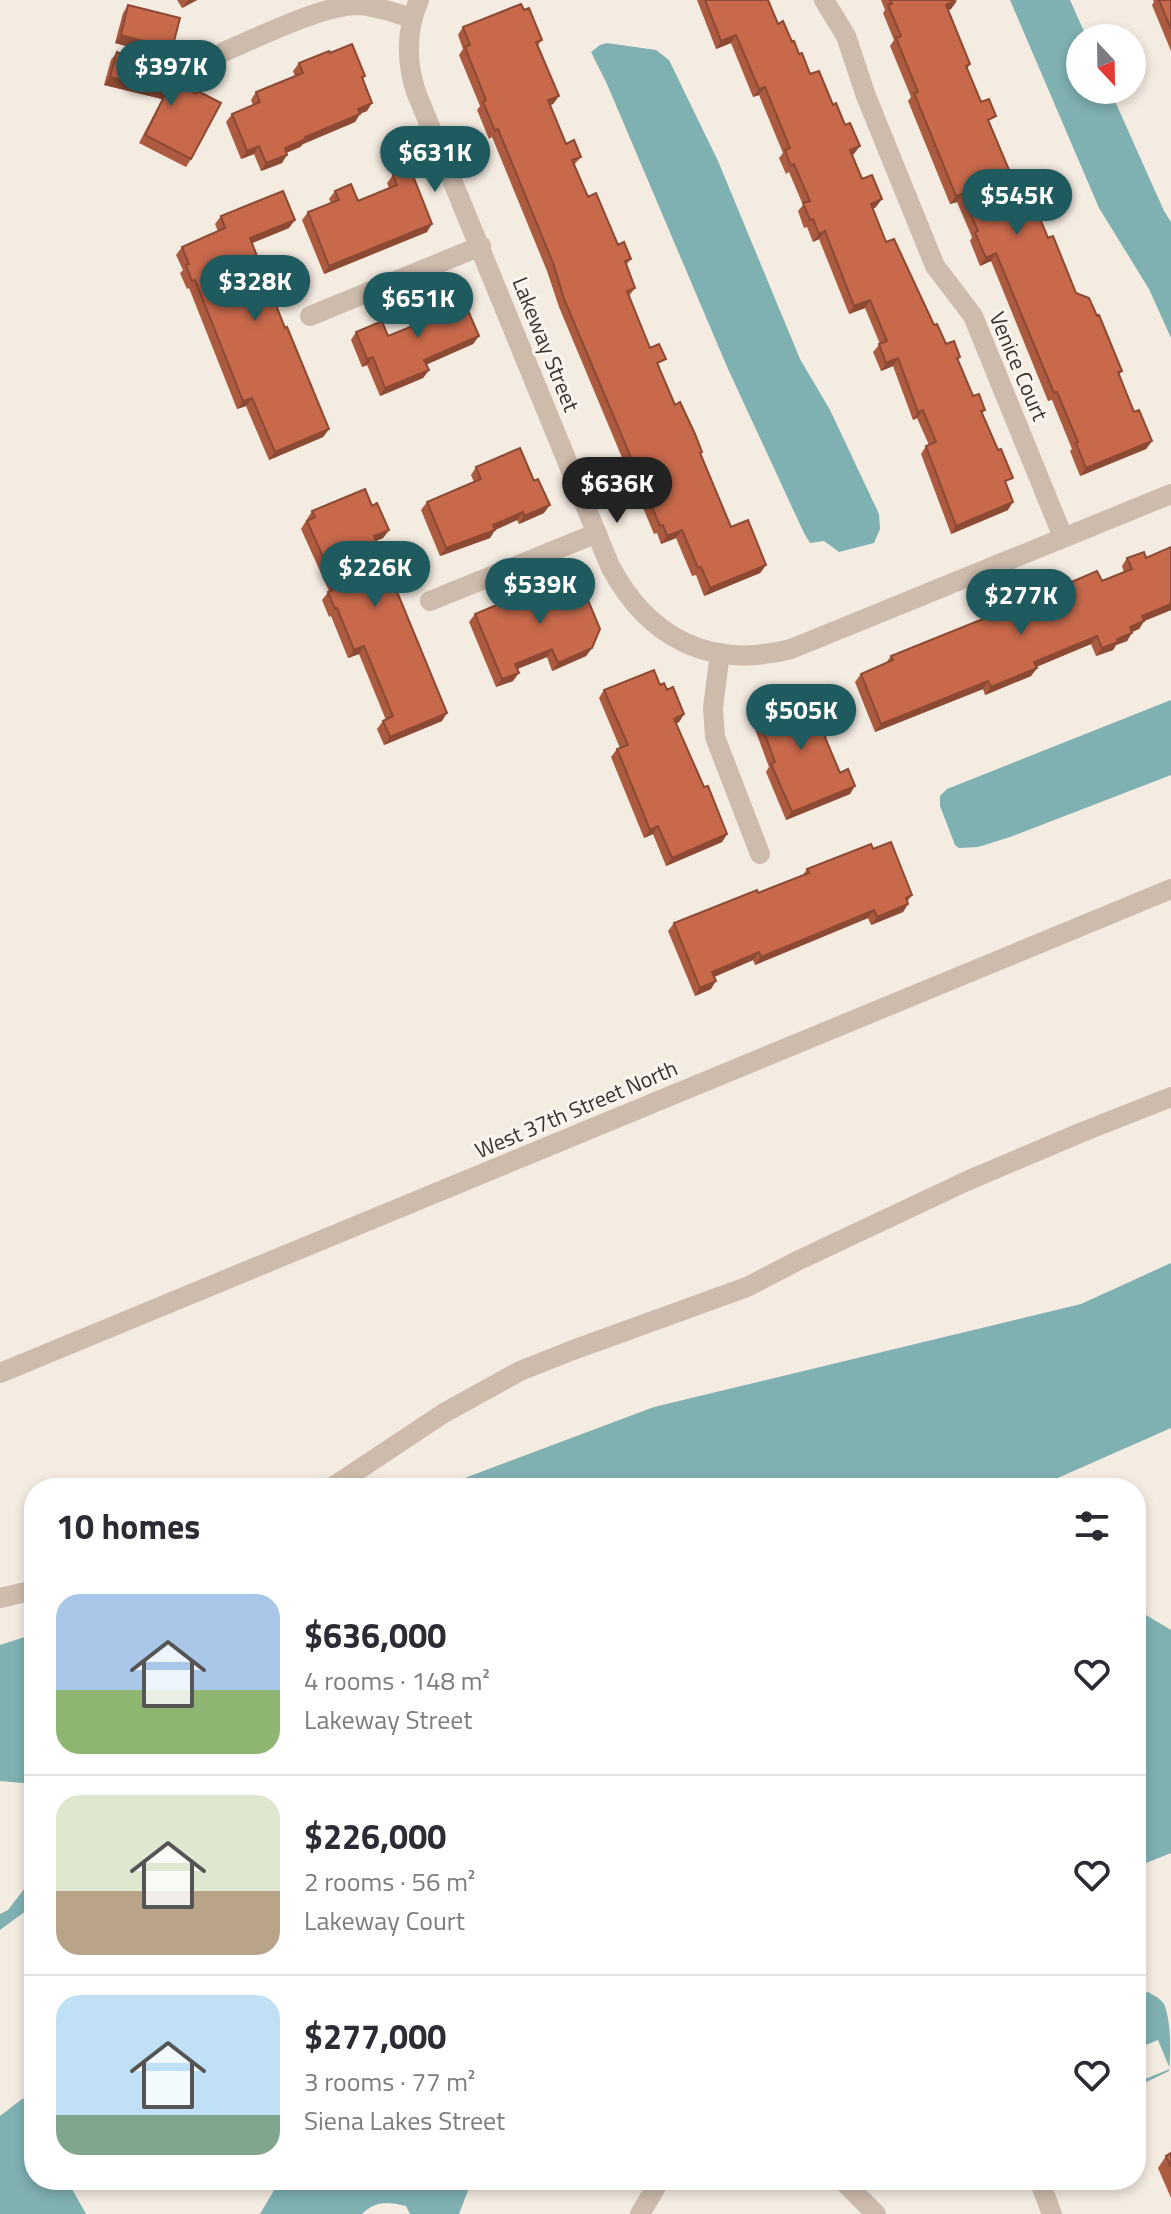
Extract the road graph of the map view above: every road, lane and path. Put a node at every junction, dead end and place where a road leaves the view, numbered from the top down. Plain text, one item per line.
1 (824, 0) edge
2 (416, 9) edge
3 (223, 52) dead end
4 (481, 246) junction
5 (310, 316) dead end
6 (1171, 494) edge
7 (597, 533) junction
8 (1063, 537) junction
9 (430, 601) dead end
10 (720, 653) junction
11 (760, 854) dead end
12 (1171, 889) edge
13 (1171, 1097) edge
14 (0, 1373) edge
15 (346, 1478) edge
16 (24, 1592) edge
17 (0, 1598) edge
18 (654, 2190) edge
19 (852, 2190) edge
20 (1043, 2190) edge
21 (640, 2214) edge
22 (876, 2214) edge
23 (1052, 2214) edge

1 - 8 street, Venice Court
2 - 3 street
2 - 4 street, Lakeway Street
4 - 5 street
4 - 7 street, Lakeway Street
6 - 8 street, Lakeway Street
7 - 9 street
7 - 10 street, Lakeway Street
8 - 10 street, Lakeway Street
10 - 11 street
12 - 14 street, West 37th Street North
13 - 15 street
16 - 17 street
18 - 21 street
19 - 22 street
20 - 23 street

